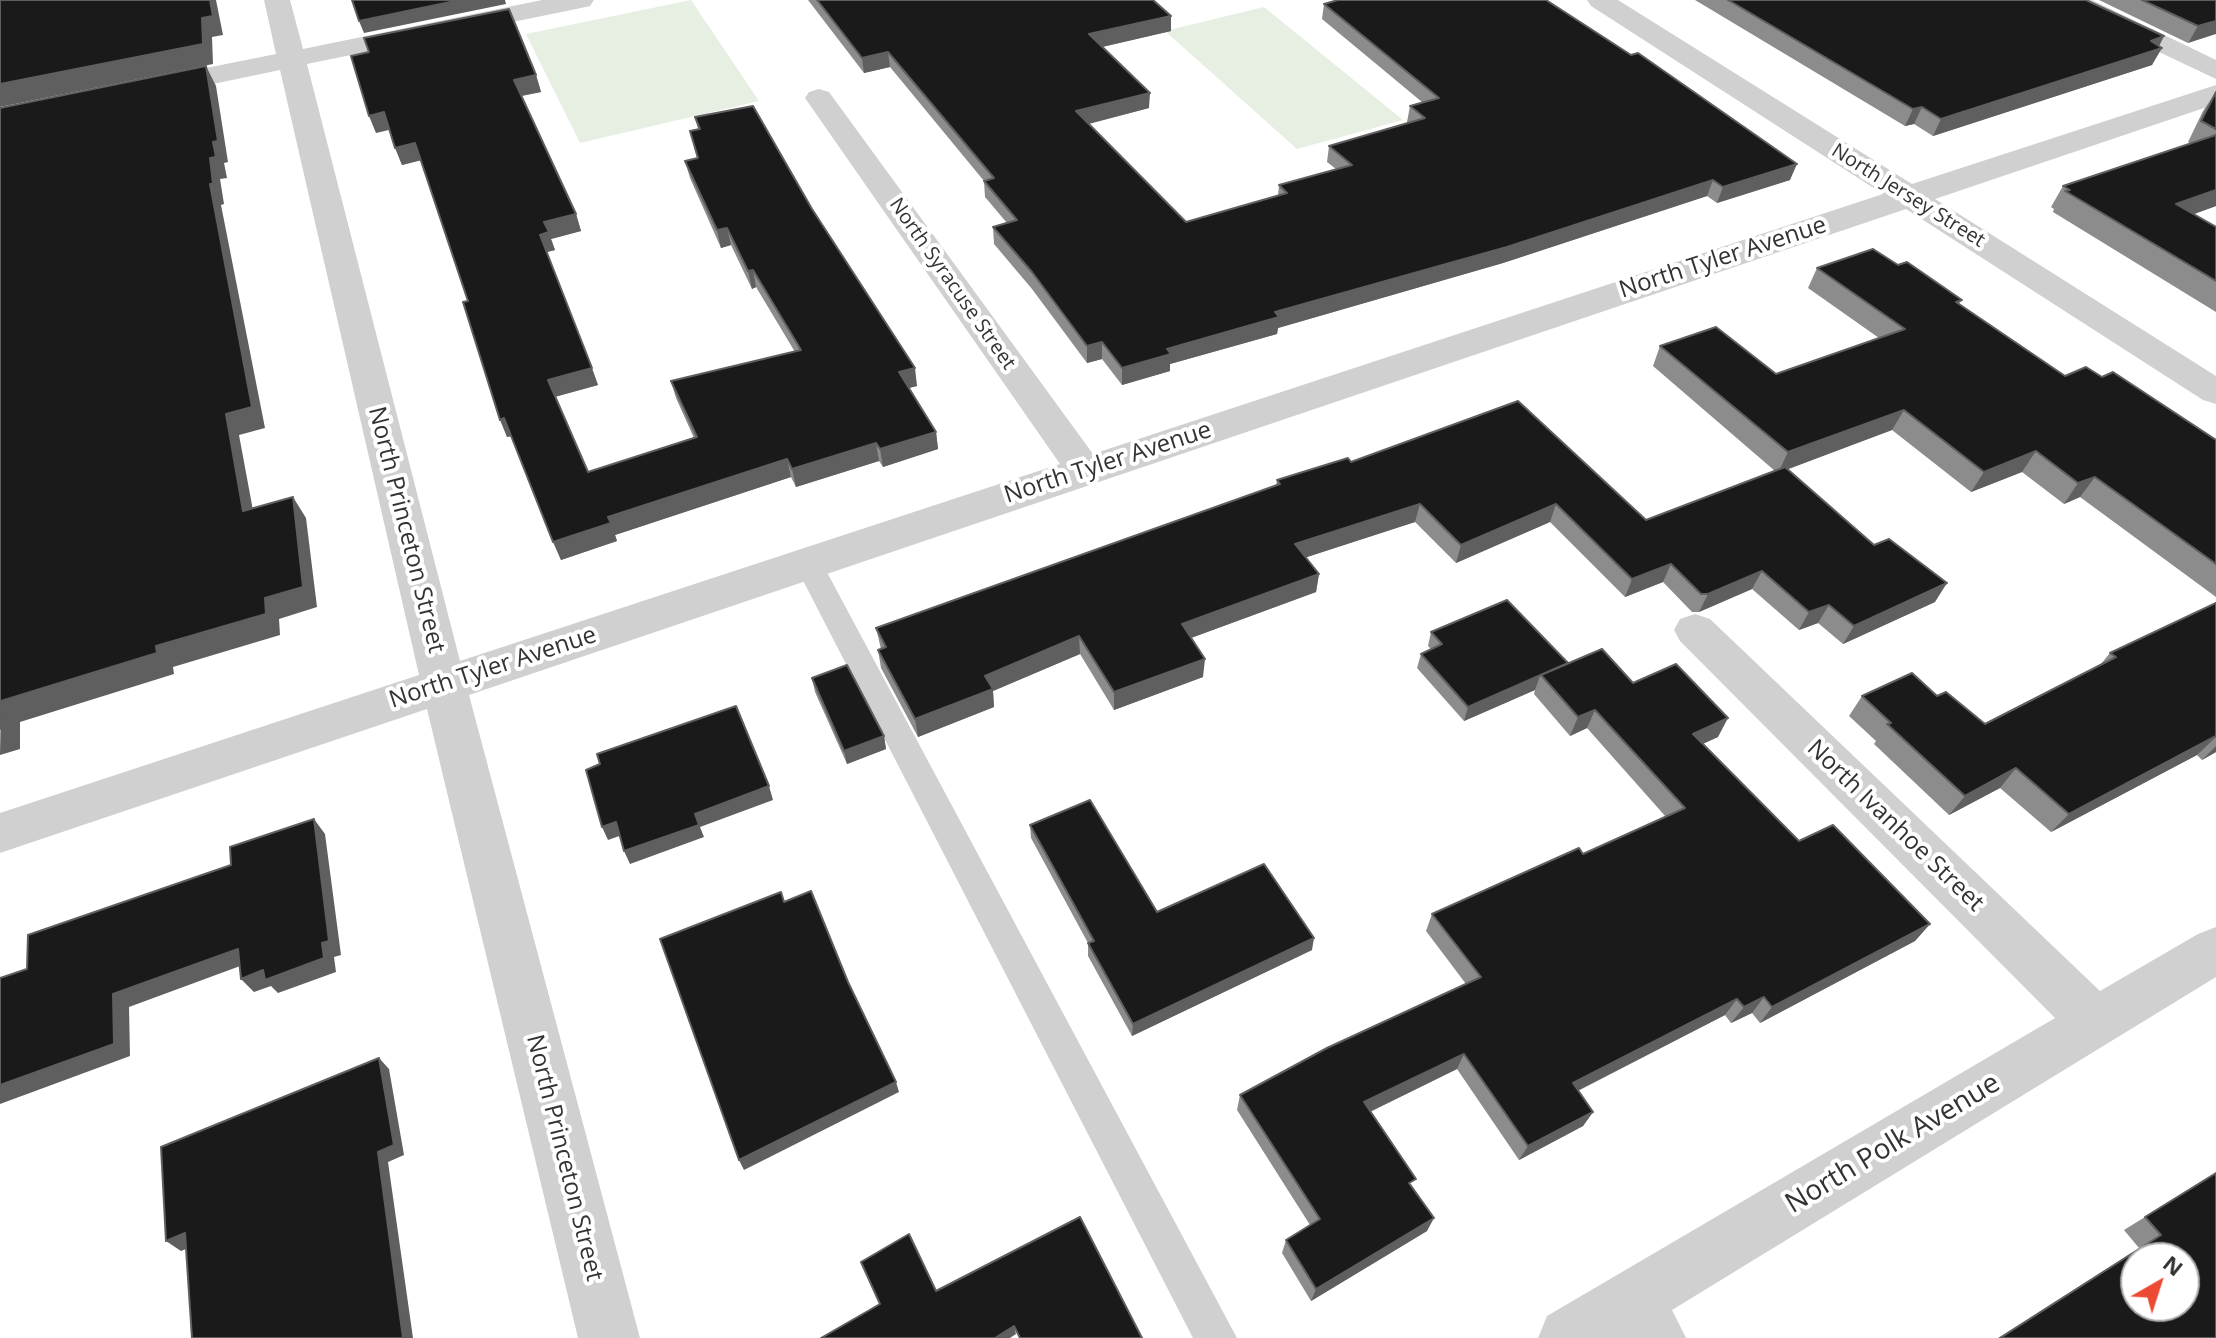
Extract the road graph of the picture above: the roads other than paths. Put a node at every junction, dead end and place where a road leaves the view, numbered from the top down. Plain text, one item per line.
1 (277, 0) edge
2 (581, 0) edge
3 (1600, 0) edge
4 (2071, 0) edge
5 (291, 59) junction
6 (2216, 71) edge
7 (121, 94) edge
8 (2216, 94) edge
9 (819, 98) dead end
10 (1908, 196) junction
11 (2216, 392) edge
12 (1085, 471) junction
13 (808, 563) junction
14 (1695, 630) dead end
15 (444, 684) junction
16 (0, 833) edge
17 (2208, 968) edge
18 (2096, 1023) junction
19 (1642, 1320) edge
20 (609, 1338) edge
21 (1216, 1338) edge
22 (1569, 1338) edge

1 - 5 street, North Princeton Street
2 - 5 street
3 - 10 street, North Jersey Street
4 - 6 street
5 - 7 street
5 - 15 street, North Princeton Street
8 - 10 street, North Tyler Avenue
9 - 12 street, North Syracuse Street
10 - 11 street, North Jersey Street
10 - 12 street, North Tyler Avenue
12 - 13 street, North Tyler Avenue
13 - 15 street, North Tyler Avenue
13 - 21 lane
14 - 18 street, North Ivanhoe Street
15 - 16 street, North Tyler Avenue
15 - 20 street, North Princeton Street
17 - 18 street, North Polk Avenue
18 - 19 street, North Polk Avenue
19 - 22 street, North Polk Avenue

